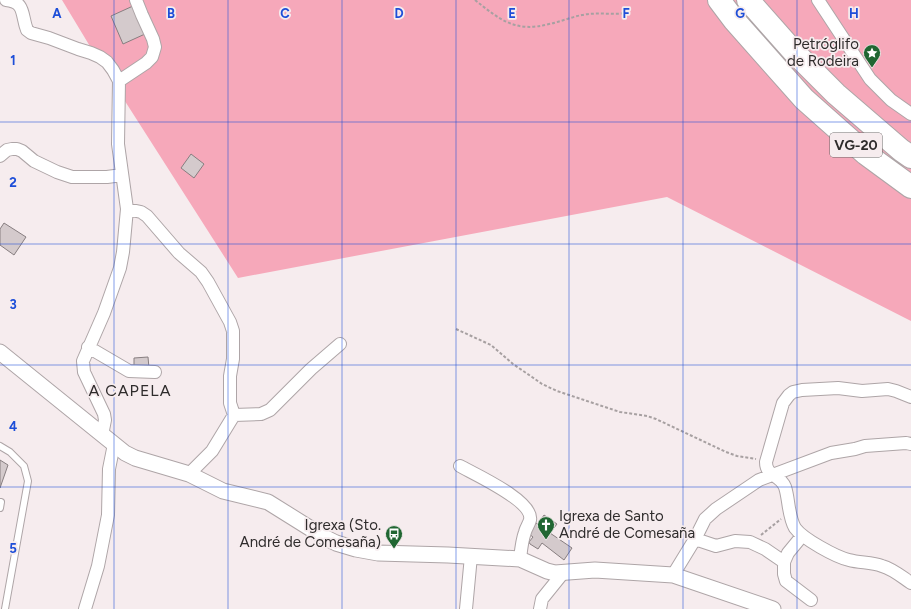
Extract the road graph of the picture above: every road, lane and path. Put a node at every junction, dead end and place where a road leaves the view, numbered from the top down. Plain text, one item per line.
1 (6, 0) edge
2 (136, 0) edge
3 (475, 0) edge
4 (704, 0) edge
5 (720, 0) edge
6 (748, 0) edge
7 (818, 0) edge
8 (627, 13) dead end
9 (119, 81) junction
10 (804, 99) junction
11 (911, 114) edge
12 (0, 156) edge
13 (911, 157) edge
14 (122, 175) junction
15 (911, 187) edge
16 (127, 209) junction
17 (456, 329) dead end
18 (340, 344) dead end
19 (88, 347) junction
20 (0, 352) edge
21 (155, 372) dead end
22 (911, 396) edge
23 (234, 416) junction
24 (102, 435) junction
25 (114, 444) junction
26 (911, 444) edge
27 (0, 446) edge
28 (766, 462) junction
29 (460, 466) dead end
30 (189, 474) junction
31 (774, 475) junction
32 (790, 510) junction
33 (802, 536) junction
34 (695, 539) junction
35 (750, 542) junction
36 (471, 556) junction
37 (520, 559) junction
38 (784, 562) junction
39 (563, 573) junction
40 (673, 575) junction
41 (911, 583) edge
42 (811, 600) dead end
43 (5, 609) edge
44 (85, 609) edge
45 (466, 609) edge
46 (540, 609) edge
47 (773, 609) edge

1 - 9 street
2 - 9 street
3 - 8 path
4 - 10 highway
5 - 10 highway, VG-20
6 - 13 highway, VG-20
7 - 11 street
9 - 14 street
10 - 15 highway, VG-20
12 - 14 street
14 - 16 street
16 - 19 street
16 - 23 street
17 - 28 path
18 - 23 street
19 - 21 street
19 - 24 street
20 - 24 street
22 - 28 street
23 - 30 street
24 - 25 street
25 - 30 street
25 - 44 street
26 - 31 street
27 - 43 lane
28 - 31 street
29 - 37 street
30 - 36 street
31 - 32 street
31 - 34 street
32 - 33 street
32 - 35 path
33 - 38 street
33 - 41 street
34 - 35 street
34 - 40 street
35 - 38 street
36 - 37 street
36 - 45 street
37 - 39 street
38 - 42 street
39 - 40 street
39 - 46 street
40 - 47 street

